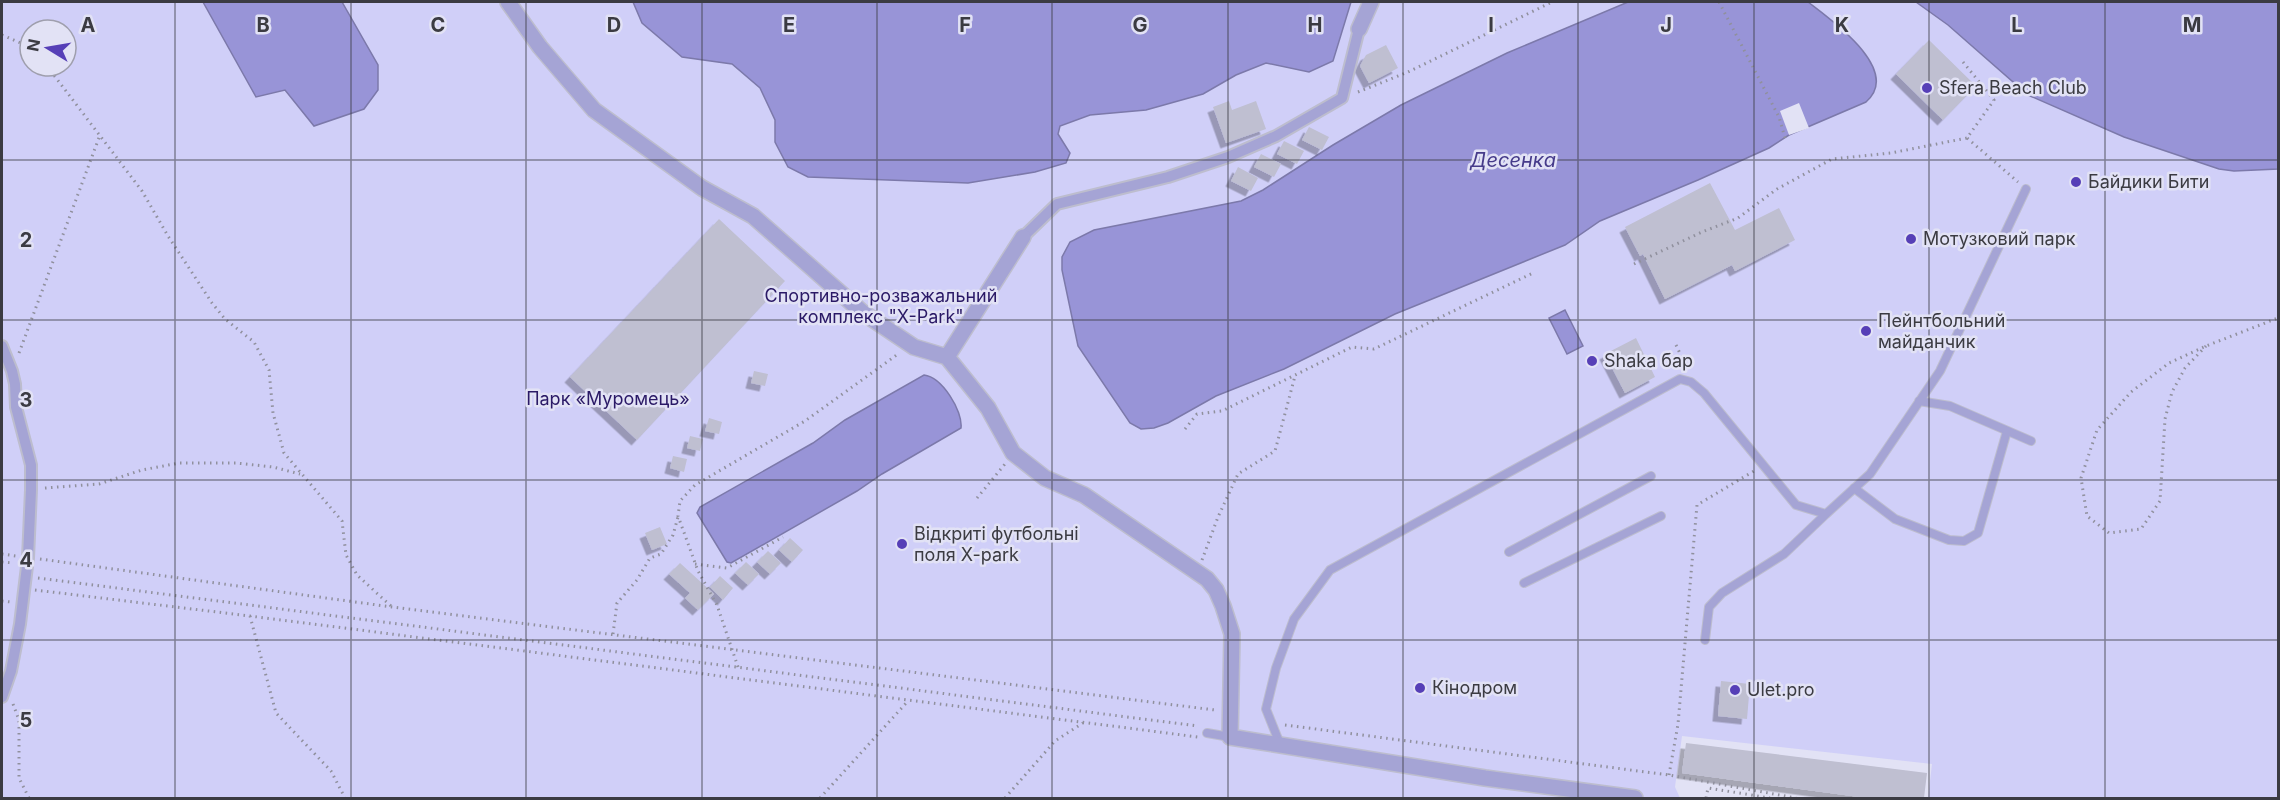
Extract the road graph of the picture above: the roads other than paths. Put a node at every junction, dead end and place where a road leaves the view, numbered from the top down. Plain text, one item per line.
1 (508, 2) edge
2 (1371, 2) edge
3 (1359, 29) joint
4 (2026, 189) road end
5 (1023, 237) joint
6 (2, 346) edge
7 (947, 357) junction
8 (1919, 401) junction
9 (2007, 431) junction
10 (2031, 441) dead end
11 (1651, 477) dead end
12 (1854, 488) junction
13 (1826, 514) junction
14 (1661, 516) dead end
15 (1509, 552) dead end
16 (1524, 583) dead end
17 (1706, 640) dead end
18 (2, 697) edge
19 (1207, 733) road end
20 (1230, 737) junction
21 (1281, 745) junction
22 (1635, 798) edge

1 - 7 street
2 - 3 street
3 - 5 street
4 - 8 lane
5 - 7 street
6 - 18 street
7 - 20 street
8 - 9 lane
8 - 12 lane
9 - 10 lane
9 - 12 lane
11 - 15 lane
12 - 13 lane
13 - 17 lane
13 - 21 lane
14 - 16 lane
19 - 20 lane
20 - 21 street
21 - 22 street

